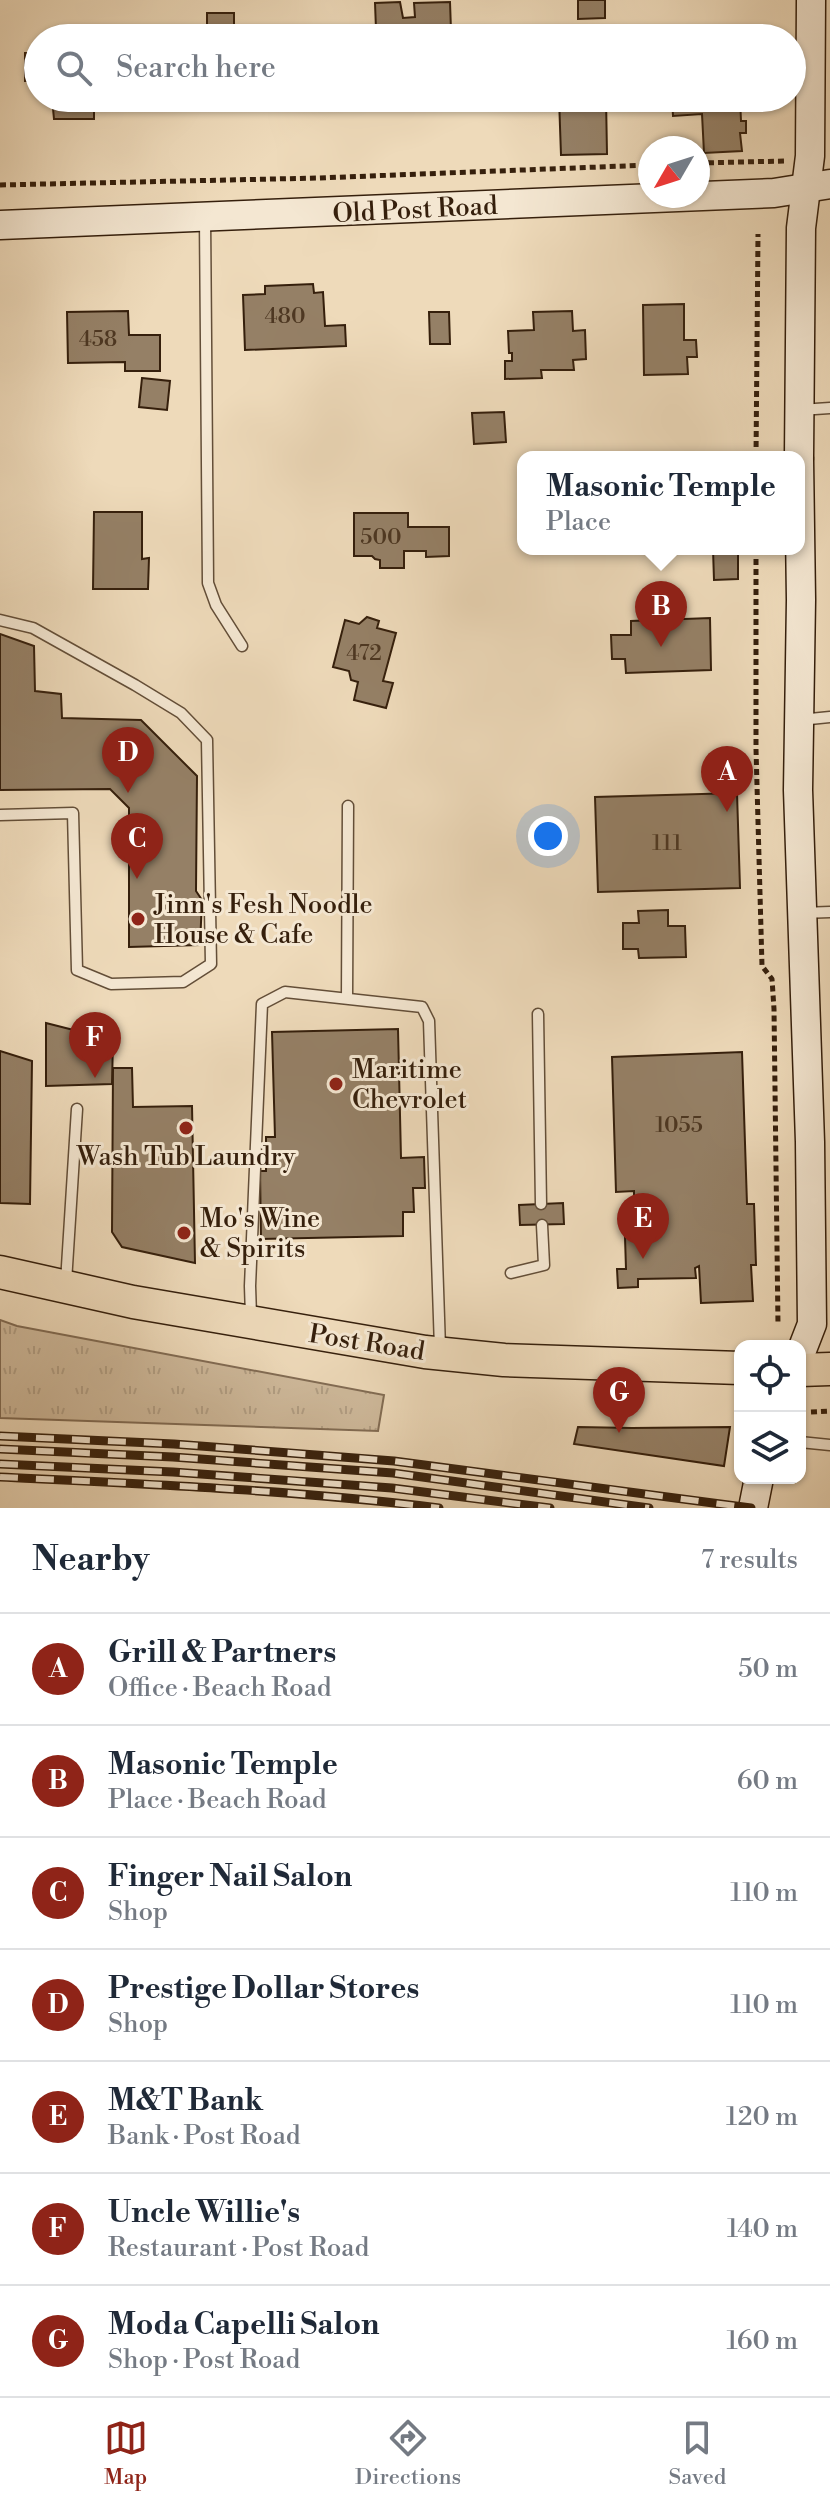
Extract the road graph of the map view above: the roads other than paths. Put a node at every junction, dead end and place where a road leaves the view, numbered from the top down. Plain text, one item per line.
1 (812, 0) edge
2 (818, 186) edge
3 (205, 218) junction
4 (0, 225) edge
5 (830, 408) edge
6 (798, 410) junction
7 (799, 451) edge
8 (800, 555) edge
9 (0, 620) edge
10 (242, 646) dead end
11 (830, 717) edge
12 (798, 720) junction
13 (348, 806) dead end
14 (0, 815) edge
15 (830, 912) edge
16 (800, 913) junction
17 (347, 998) junction
18 (538, 1014) dead end
19 (77, 1109) dead end
20 (541, 1204) dead end
21 (542, 1225) dead end
22 (0, 1272) edge
23 (511, 1273) dead end
24 (66, 1288) junction
25 (251, 1323) junction
26 (806, 1340) edge
27 (440, 1354) junction
28 (734, 1368) edge
29 (830, 1369) edge
30 (806, 1370) edge
31 (806, 1443) edge
32 (830, 1445) edge
33 (758, 1484) edge
34 (753, 1508) edge

1 - 2 street
2 - 3 street, Old Post Road
2 - 6 street
3 - 4 street, Old Post Road
3 - 10 lane
5 - 6 lane
6 - 7 street
8 - 12 street
9 - 14 lane
11 - 12 lane
12 - 16 street
13 - 17 lane
15 - 16 lane
16 - 26 street
17 - 25 lane
17 - 27 lane
18 - 20 lane
19 - 24 lane
21 - 23 lane
22 - 24 main road, Post Road
24 - 25 main road, Post Road
25 - 27 main road, Post Road
27 - 28 main road, Post Road
29 - 30 main road
31 - 32 lane
33 - 34 street

